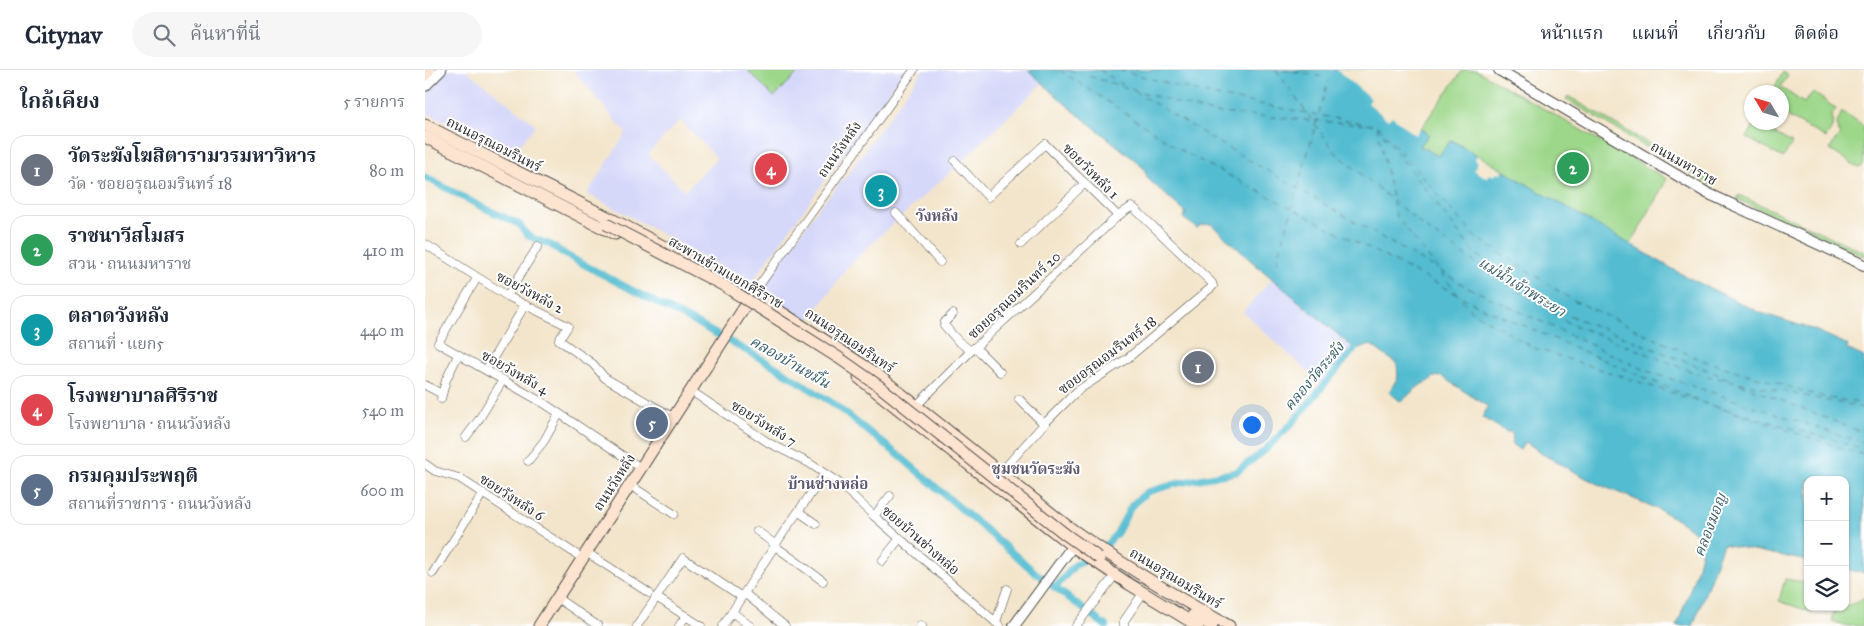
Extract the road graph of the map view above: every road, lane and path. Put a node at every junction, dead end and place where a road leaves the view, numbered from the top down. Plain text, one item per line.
1 (429, 70) edge
2 (441, 70) edge
3 (914, 70) edge
4 (1499, 70) edge
5 (425, 75) edge
6 (425, 86) edge
7 (425, 118) edge
8 (425, 125) edge
9 (425, 131) edge
10 (425, 137) edge
11 (425, 142) edge
12 (955, 161) dead end
13 (1085, 183) junction
14 (566, 203) junction
15 (594, 210) junction
16 (896, 213) dead end
17 (1118, 216) junction
18 (585, 218) junction
19 (425, 244) edge
20 (1021, 244) dead end
21 (538, 246) dead end
22 (940, 262) dead end
23 (1864, 265) edge
24 (477, 278) junction
25 (1213, 286) joint
26 (753, 294) junction
27 (507, 296) junction
28 (745, 304) junction
29 (525, 305) junction
30 (953, 314) dead end
31 (973, 349) junction
32 (458, 355) junction
33 (489, 365) dead end
34 (1000, 372) dead end
35 (503, 380) junction
36 (425, 385) edge
37 (691, 391) junction
38 (1019, 400) dead end
39 (917, 405) junction
40 (559, 414) junction
41 (674, 418) junction
42 (1044, 424) junction
43 (467, 437) dead end
44 (528, 461) dead end
45 (425, 464) edge
46 (641, 468) junction
47 (1001, 472) junction
48 (825, 474) junction
49 (991, 483) junction
50 (630, 485) junction
51 (483, 493) junction
52 (890, 496) dead end
53 (799, 512) junction
54 (674, 514) dead end
55 (874, 516) junction
56 (816, 524) dead end
57 (757, 531) dead end
58 (1081, 536) junction
59 (900, 538) junction
60 (776, 546) junction
61 (1077, 550) junction
62 (584, 555) junction
63 (882, 561) dead end
64 (433, 573) dead end
65 (1115, 575) junction
66 (823, 581) dead end
67 (1007, 589) dead end
68 (1143, 593) junction
69 (652, 595) junction
70 (743, 595) junction
71 (557, 598) junction
72 (732, 612) junction
73 (686, 616) junction
74 (998, 624) edge
75 (1191, 624) edge
76 (539, 626) edge
77 (598, 626) edge
78 (637, 626) edge
79 (679, 626) edge
80 (701, 626) edge
81 (723, 626) edge
82 (750, 626) edge
83 (785, 626) edge
84 (1014, 626) edge
85 (1076, 626) edge
86 (1124, 626) edge
87 (1212, 626) edge
88 (1229, 626) edge

1 - 5 main road
2 - 6 street
3 - 26 street, ถนนวังหลัง
4 - 23 street, ถนนมหาราช
7 - 15 main road
8 - 14 main road, ถนนอรุณอมรินทร์
9 - 87 main road, สะพานข้ามแยกศิริราช, bridge
10 - 14 main road, ถนนอรุณอมรินทร์
11 - 18 main road
12 - 13 street, ซอยวังหลัง 1
13 - 17 street, ซอยวังหลัง 1
13 - 20 street
14 - 15 main road, ถนนอรุณอมรินทร์
14 - 18 main road, ถนนอรุณอมรินทร์
15 - 26 main road, ถนนอรุณอมรินทร์
16 - 22 street
17 - 25 street, ซอยอรุณอมรินทร์ 20
17 - 31 street, ซอยอรุณอมรินทร์ 20
18 - 28 main road, ถนนอรุณอมรินทร์
19 - 24 street, ซอยวังหลัง 2
21 - 27 street
24 - 27 street, ซอยวังหลัง 2
24 - 32 street, ซอยวังหลัง 4
25 - 42 street, ซอยอรุณอมรินทร์ 18
26 - 28 main road, ถนนวังหลัง
26 - 39 main road, ถนนอรุณอมรินทร์
27 - 29 street, ซอยวังหลัง 2
28 - 37 main road, ถนนวังหลัง
28 - 49 main road, ถนนอรุณอมรินทร์
29 - 33 street
29 - 41 street, ซอยวังหลัง 2
30 - 31 street
31 - 34 street
31 - 39 street, ซอยอรุณอมรินทร์ 20
32 - 35 street, ซอยวังหลัง 4
32 - 36 street
35 - 40 street, ซอยวังหลัง 4
35 - 43 street
37 - 41 main road, ถนนวังหลัง
37 - 48 street, ซอยวังหลัง 7
38 - 42 street
39 - 47 main road, ถนนอรุณอมรินทร์
40 - 44 street
40 - 46 street, ซอยวังหลัง 4
41 - 46 main road, ถนนวังหลัง
42 - 47 street, ซอยอรุณอมรินทร์ 18
45 - 51 street, ซอยวังหลัง 6
46 - 50 main road, ถนนวังหลัง
47 - 49 main road
47 - 58 main road, ถนนอรุณอมรินทร์
48 - 53 street
48 - 55 street, ซอยบ้านช่างหล่อ
49 - 61 main road, ถนนอรุณอมรินทร์
50 - 54 street
50 - 62 main road, ถนนวังหลัง
51 - 62 street, ซอยวังหลัง 6
51 - 64 street
52 - 55 street
53 - 56 street
53 - 60 street
55 - 59 street, ซอยบ้านช่างหล่อ
57 - 60 street
58 - 61 street
58 - 88 main road, ถนนอรุณอมรินทร์
59 - 63 street
59 - 74 street, ซอยบ้านช่างหล่อ
60 - 66 street
60 - 70 street
61 - 65 main road, ถนนอรุณอมรินทร์
61 - 84 street
62 - 69 street, ซอยวังหลัง 6
62 - 71 main road, ถนนวังหลัง
65 - 68 main road, ถนนอรุณอมรินทร์
65 - 85 street
67 - 74 street
68 - 75 main road, ถนนอรุณอมรินทร์
68 - 86 street
69 - 70 street
69 - 73 street, ซอยวังหลัง 6
69 - 78 street
70 - 72 street
70 - 83 street
71 - 76 main road, ถนนวังหลัง
71 - 77 street
72 - 81 street
72 - 82 street
73 - 79 street
73 - 80 street, ซอยวังหลัง 6

